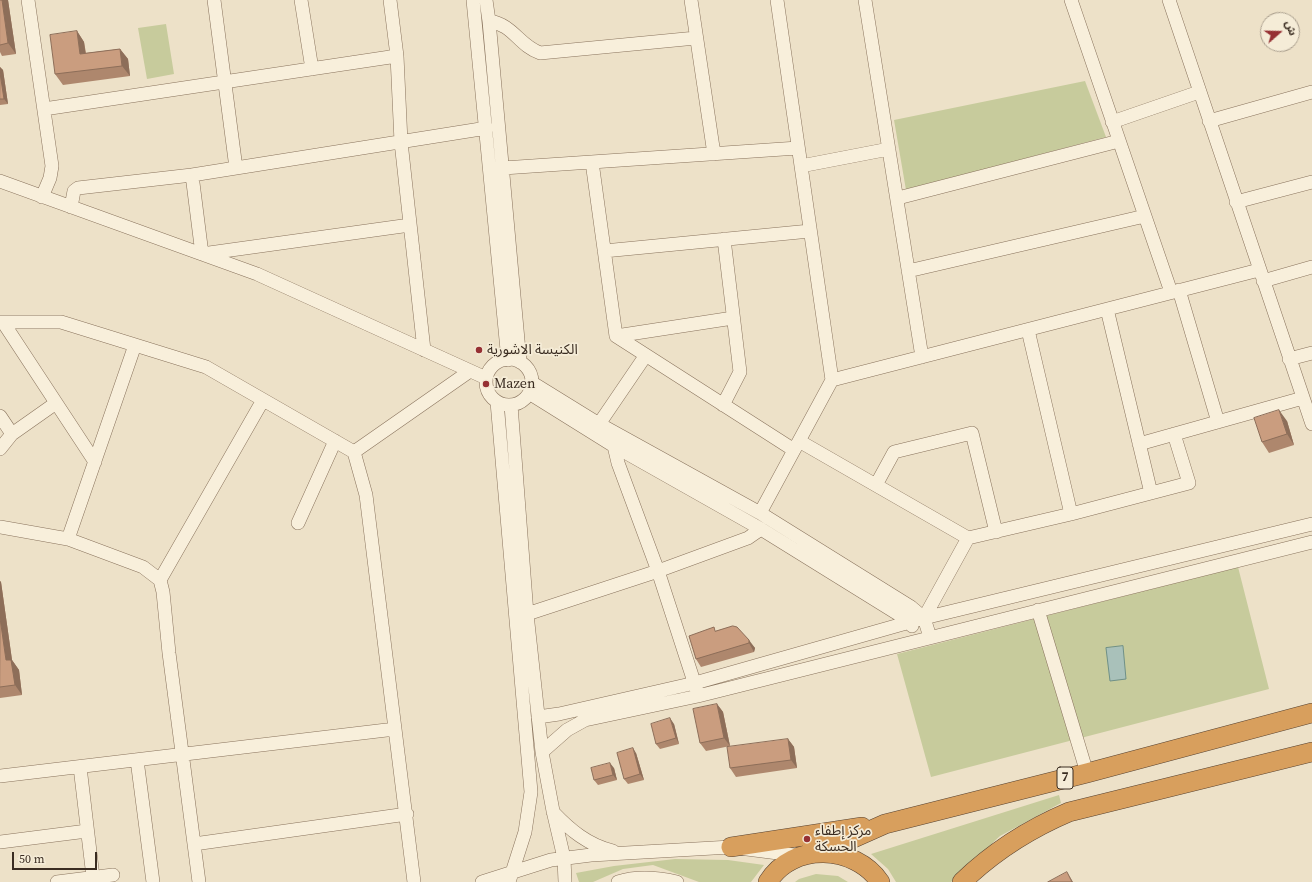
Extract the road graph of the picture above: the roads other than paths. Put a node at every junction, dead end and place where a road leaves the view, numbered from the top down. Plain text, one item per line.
1 (28, 0) edge
2 (214, 0) edge
3 (301, 0) edge
4 (390, 0) edge
5 (473, 0) edge
6 (486, 0) edge
7 (691, 0) edge
8 (777, 0) edge
9 (865, 0) edge
10 (1071, 0) edge
11 (1169, 0) edge
12 (490, 21) junction
13 (696, 38) junction
14 (397, 56) junction
15 (312, 69) junction
16 (225, 82) junction
17 (1199, 92) junction
18 (1312, 92) edge
19 (44, 109) junction
20 (1209, 121) junction
21 (1112, 122) junction
22 (487, 128) junction
23 (1119, 141) junction
24 (401, 142) junction
25 (798, 148) junction
26 (889, 149) junction
27 (714, 154) junction
28 (592, 162) junction
29 (801, 166) junction
30 (236, 168) junction
31 (503, 168) junction
32 (192, 175) junction
33 (0, 182) edge
34 (1312, 182) edge
35 (42, 196) junction
36 (898, 198) junction
37 (1236, 202) junction
38 (71, 207) junction
39 (1145, 216) junction
40 (410, 225) junction
41 (810, 231) junction
42 (724, 239) junction
43 (604, 251) junction
44 (202, 254) junction
45 (1312, 267) edge
46 (908, 270) junction
47 (1261, 275) junction
48 (1175, 291) junction
49 (1107, 309) junction
50 (733, 318) junction
51 (1, 322) edge
52 (1028, 330) junction
53 (616, 336) junction
54 (135, 345) junction
55 (424, 350) junction
56 (1312, 353) edge
57 (646, 355) junction
58 (922, 357) junction
59 (1289, 359) junction
60 (514, 361) junction
61 (470, 371) junction
62 (486, 378) junction
63 (832, 380) junction
64 (530, 388) junction
65 (1303, 398) junction
66 (263, 400) junction
67 (497, 402) junction
68 (56, 403) junction
69 (511, 405) junction
70 (724, 405) junction
71 (0, 416) edge
72 (1218, 422) junction
73 (599, 424) junction
74 (1312, 424) edge
75 (12, 434) junction
76 (1174, 434) junction
77 (335, 441) junction
78 (1139, 444) junction
79 (614, 446) junction
80 (797, 446) junction
81 (0, 449) edge
82 (354, 452) junction
83 (95, 462) junction
84 (876, 485) junction
85 (1151, 493) junction
86 (760, 513) junction
87 (1071, 514) junction
88 (298, 523) dead end
89 (1312, 524) edge
90 (0, 527) edge
91 (761, 529) junction
92 (996, 532) junction
93 (968, 538) junction
94 (68, 539) junction
95 (1312, 542) edge
96 (658, 571) junction
97 (160, 580) junction
98 (1038, 610) junction
99 (527, 614) junction
100 (924, 618) junction
101 (911, 622) junction
102 (930, 637) junction
103 (917, 640) junction
104 (696, 689) junction
105 (1312, 713) edge
106 (538, 717) junction
107 (395, 729) junction
108 (542, 752) junction
109 (1312, 752) edge
110 (184, 755) junction
111 (137, 760) junction
112 (80, 767) junction
113 (1087, 773) junction
114 (0, 776) edge
115 (553, 811) junction
116 (406, 814) junction
117 (885, 824) junction
118 (87, 831) junction
119 (0, 842) edge
120 (194, 844) junction
121 (731, 847) junction
122 (822, 852) junction
123 (620, 853) junction
124 (802, 856) junction
125 (564, 858) junction
126 (113, 875) dead end
127 (510, 877) edge
128 (93, 878) junction
129 (57, 882) edge
130 (153, 882) edge
131 (199, 882) edge
132 (414, 882) edge
133 (482, 882) edge
134 (565, 882) edge
135 (618, 882) edge
136 (677, 882) edge
137 (768, 882) edge
138 (880, 882) edge
139 (962, 882) edge

1 - 19 street
2 - 16 street
3 - 15 street
4 - 14 street
5 - 22 street
6 - 12 street
7 - 13 street
8 - 25 street
9 - 26 street
10 - 21 street
11 - 17 street
12 - 13 street
12 - 31 street
13 - 27 street
14 - 15 street
14 - 24 street
15 - 16 street
16 - 19 street
16 - 30 street
17 - 20 street
17 - 21 street
18 - 20 street
19 - 35 street
20 - 37 street
21 - 23 street
22 - 24 street
22 - 60 street
23 - 36 street
23 - 39 street
24 - 30 street
24 - 40 street
25 - 27 street
25 - 29 street
26 - 29 street
26 - 36 street
27 - 28 street
28 - 31 street
28 - 43 street
29 - 41 street
30 - 32 street
31 - 60 street
32 - 38 street
32 - 44 street
33 - 35 street
34 - 37 street
35 - 38 street
36 - 46 street
37 - 47 street
38 - 44 street
39 - 46 street
39 - 48 street
40 - 44 street
40 - 55 street
41 - 42 street
41 - 63 street
42 - 43 street
42 - 50 street
43 - 53 street
44 - 55 street
45 - 47 street
46 - 58 street
47 - 48 street
47 - 59 street
48 - 49 street
48 - 72 street
49 - 52 street
49 - 78 street
50 - 53 street
50 - 70 street
51 - 54 street
51 - 68 street
52 - 58 street
52 - 87 street
53 - 57 street
54 - 66 street
54 - 83 street
55 - 61 street
56 - 59 street
57 - 70 street
57 - 73 street
58 - 63 street
59 - 65 street
60 - 62 street
60 - 64 street
61 - 62 street
61 - 82 street
62 - 67 street
63 - 80 street
64 - 69 street
64 - 73 street
64 - 79 street
65 - 72 street
65 - 74 street
66 - 77 street
66 - 97 street
67 - 69 street
67 - 127 street
68 - 75 street
68 - 83 street
69 - 99 street
70 - 80 street
71 - 75 street
72 - 76 street
73 - 86 street
75 - 81 street
76 - 78 street
76 - 85 street
77 - 82 street
77 - 88 street
78 - 85 street
79 - 91 street
79 - 96 street
80 - 84 street
80 - 86 street
82 - 107 street
83 - 94 street
84 - 92 street
84 - 93 street
85 - 87 street
86 - 100 street
87 - 92 street
89 - 100 street
90 - 94 street
91 - 96 street
91 - 101 street
92 - 93 street
93 - 100 street
94 - 97 street
95 - 98 street
96 - 99 street
96 - 104 street
97 - 110 street
98 - 102 street
98 - 113 street
99 - 106 street
100 - 101 street
100 - 102 street
101 - 103 street
101 - 104 street
102 - 103 street
103 - 104 street
104 - 106 street
104 - 108 street
105 - 113 highway, 7
106 - 108 street
107 - 110 street
107 - 116 street
108 - 115 street
109 - 139 highway
110 - 111 street
110 - 120 street
111 - 112 street
111 - 130 street
112 - 114 street
112 - 118 street
113 - 117 highway, 7
115 - 123 street
115 - 125 street
116 - 120 street
116 - 132 street
117 - 121 highway
117 - 122 highway, 7
118 - 119 street
118 - 128 street
120 - 131 street
121 - 123 street
121 - 124 street
122 - 124 highway, 7
122 - 138 highway, 7
123 - 125 street
124 - 137 highway, 7
125 - 127 street
125 - 134 street
126 - 128 street
127 - 133 street
128 - 129 street
135 - 136 street

